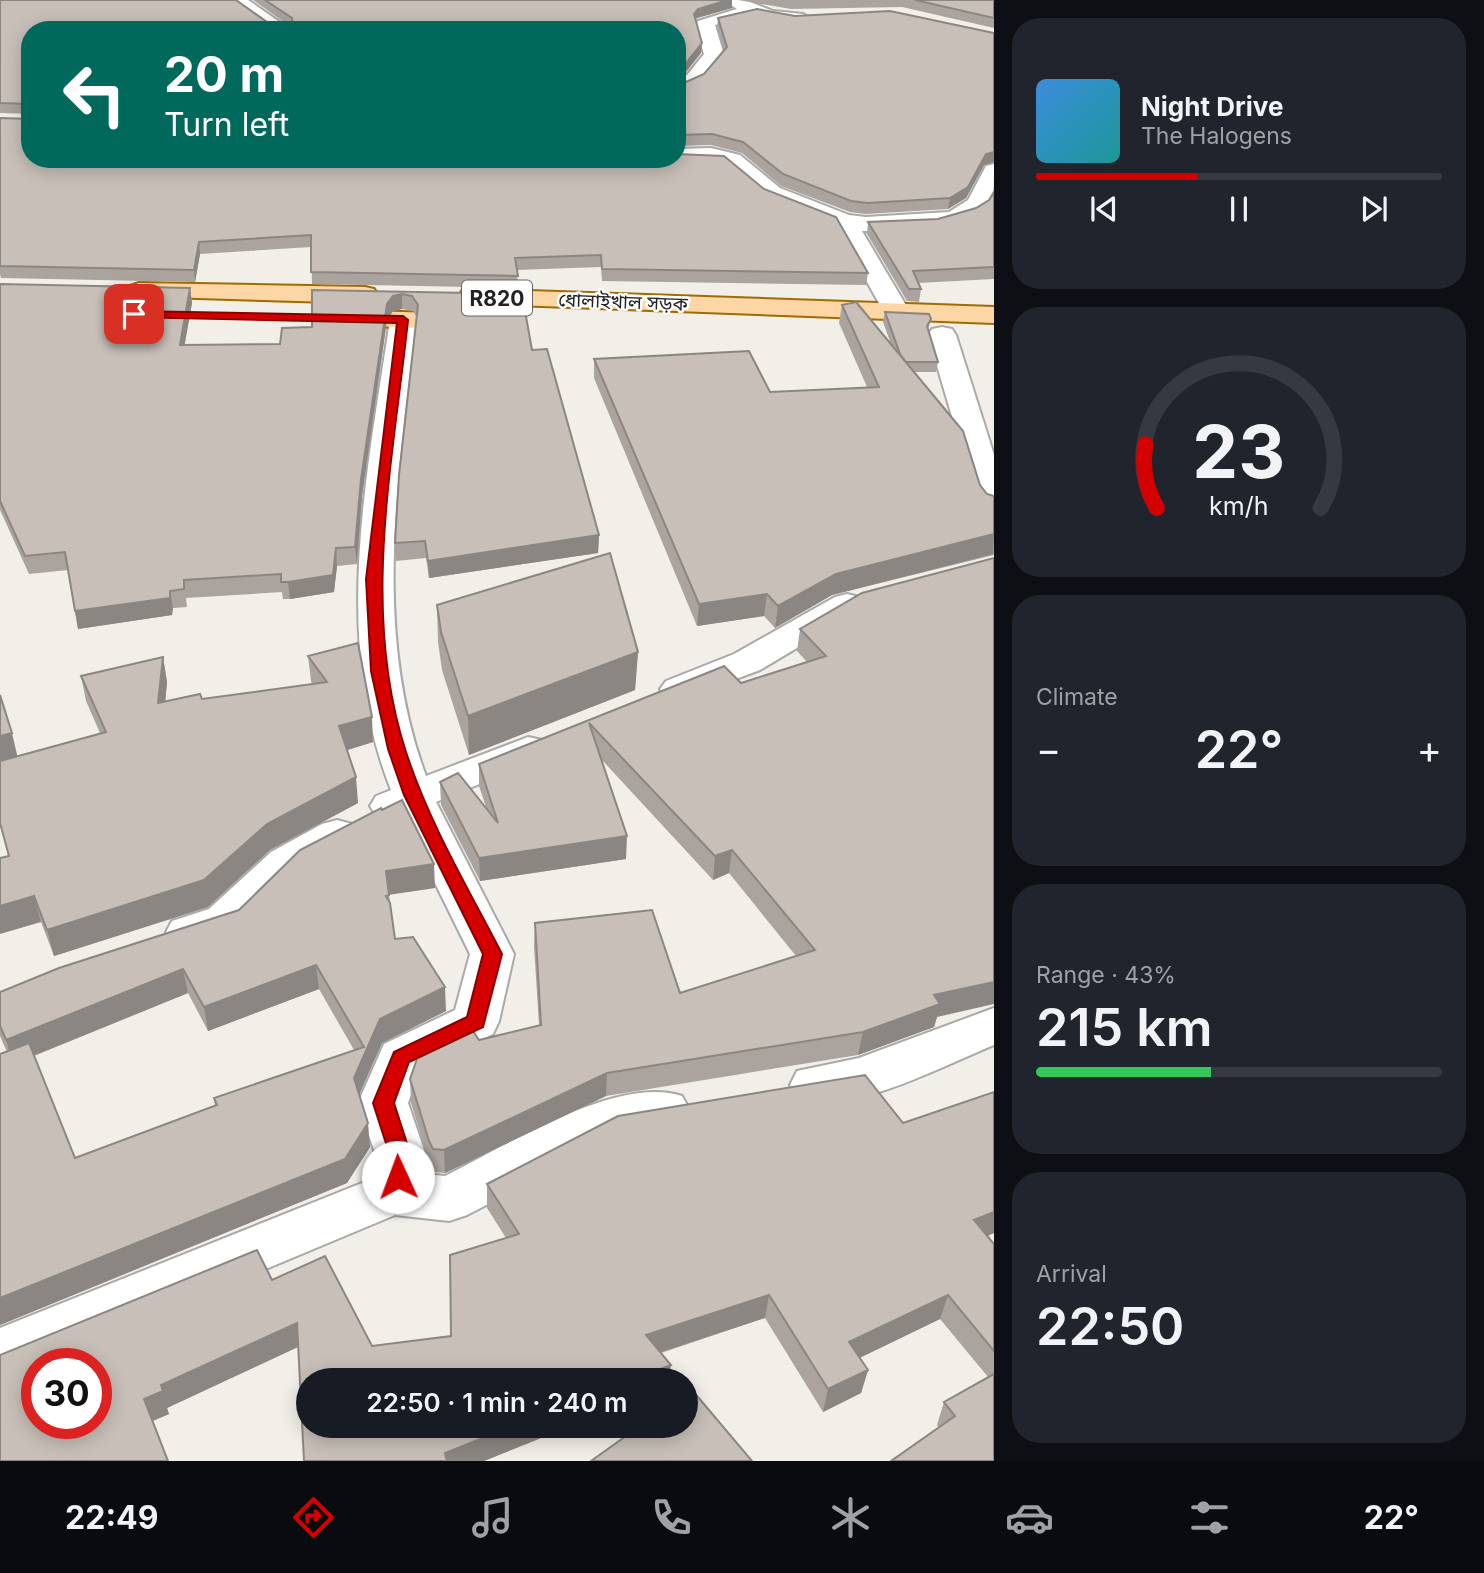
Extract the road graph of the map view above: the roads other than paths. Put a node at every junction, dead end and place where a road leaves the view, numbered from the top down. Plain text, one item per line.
1 (236, 0) edge
2 (732, 0) edge
3 (754, 12) junction
4 (827, 17) edge
5 (268, 21) edge
6 (686, 83) edge
7 (686, 156) edge
8 (994, 171) edge
9 (845, 222) junction
10 (108, 291) edge
11 (897, 312) junction
12 (125, 314) edge
13 (994, 315) edge
14 (403, 320) junction
15 (942, 335) junction
16 (994, 337) edge
17 (994, 505) edge
18 (886, 594) edge
19 (644, 703) edge
20 (567, 733) edge
21 (412, 795) junction
22 (159, 942) edge
23 (994, 1026) edge
24 (766, 1093) edge
25 (713, 1102) edge
26 (393, 1193) junction
27 (0, 1354) edge

1 - 5 street
2 - 3 street
3 - 4 street
3 - 6 street
7 - 9 street
8 - 9 street
9 - 11 street
10 - 11 main road, ধোলাইখাল সড়ক / R820
11 - 13 main road, ধোলাইখাল সড়ক / R820
12 - 14 main road, ধোলাইখাল সড়ক / R820
14 - 15 main road, ধোলাইখাল সড়ক / R820
14 - 21 street
15 - 16 main road, ধোলাইখাল সড়ক / R820
15 - 17 street
18 - 19 street
20 - 21 street
21 - 22 street
21 - 26 street
23 - 24 street
25 - 26 street
26 - 27 street

